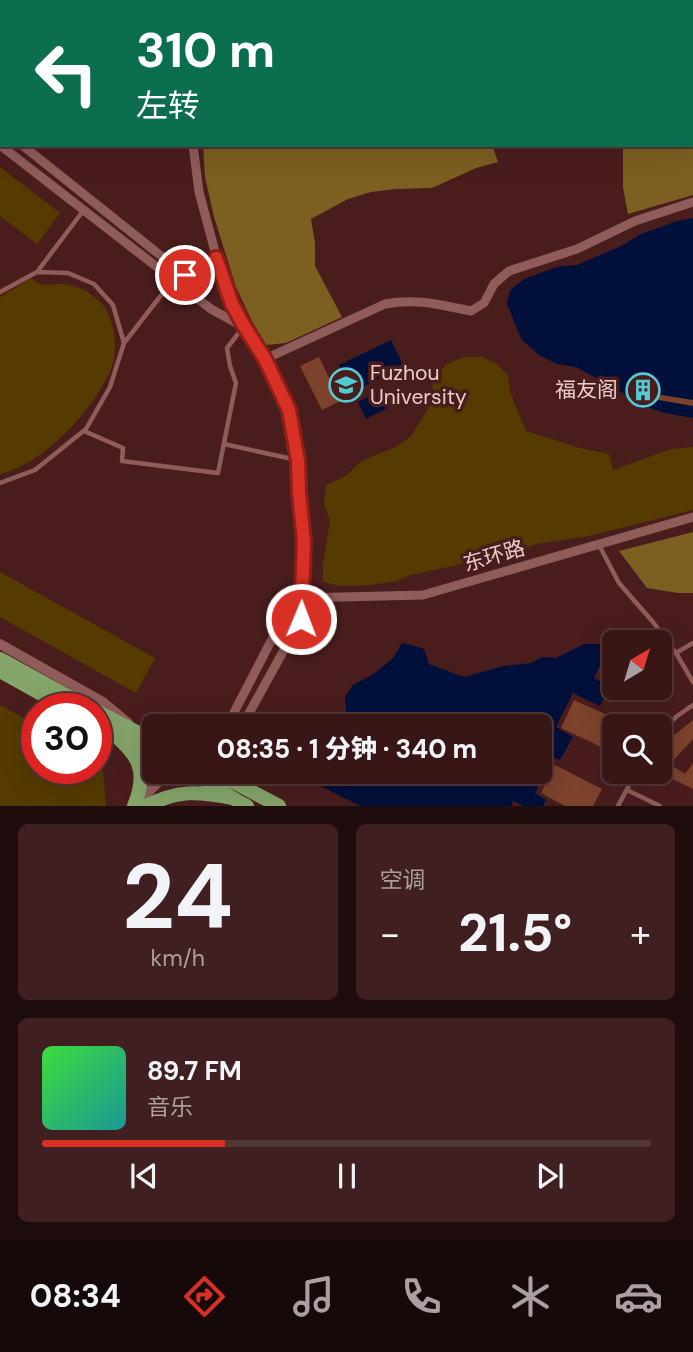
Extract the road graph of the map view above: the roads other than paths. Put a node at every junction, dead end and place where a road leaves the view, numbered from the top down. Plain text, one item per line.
1 (3, 147) edge
2 (25, 147) edge
3 (192, 147) edge
4 (71, 184) junction
5 (64, 195) junction
6 (693, 202) edge
7 (83, 210) junction
8 (216, 258) junction
9 (37, 272) junction
10 (189, 276) junction
11 (176, 283) junction
12 (0, 292) edge
13 (244, 326) junction
14 (124, 343) junction
15 (265, 359) junction
16 (84, 431) junction
17 (224, 443) junction
18 (298, 461) junction
19 (0, 483) edge
20 (693, 517) edge
21 (598, 545) junction
22 (301, 598) junction
23 (693, 643) edge
24 (0, 644) edge
25 (676, 653) junction
26 (0, 659) edge
27 (0, 671) edge
28 (693, 682) edge
29 (39, 693) edge
30 (62, 693) edge
31 (693, 705) edge
32 (233, 714) edge
33 (249, 714) edge
34 (112, 719) edge
35 (672, 721) edge
36 (112, 732) edge
37 (112, 733) edge
38 (142, 733) edge
39 (142, 734) edge
40 (142, 747) edge
41 (156, 784) edge
42 (218, 784) edge
43 (230, 784) edge
44 (630, 784) edge
45 (627, 790) junction
46 (232, 798) junction
47 (135, 806) edge
48 (146, 806) edge
49 (247, 806) edge
50 (279, 806) edge
51 (618, 806) edge
52 (660, 806) edge

1 - 5 street
2 - 4 street
3 - 8 street
4 - 5 lane
4 - 10 street
5 - 7 street
6 - 15 street
7 - 9 lane
7 - 11 street
8 - 10 street
8 - 13 street
9 - 12 lane
9 - 14 lane
10 - 11 lane
11 - 13 street
11 - 14 lane
13 - 15 street
13 - 17 lane
14 - 16 lane
15 - 18 street
16 - 17 lane
16 - 19 lane
17 - 18 lane
18 - 22 street
20 - 21 street, 东环路
21 - 22 street, 东环路
21 - 25 lane
22 - 32 street
22 - 33 street
23 - 25 lane
24 - 38 street
25 - 28 lane
26 - 30 main road
27 - 29 main road
31 - 35 lane
34 - 39 main road
36 - 40 main road
37 - 47 main road
41 - 47 street
42 - 46 main road
43 - 50 main road
44 - 45 lane
45 - 51 lane
45 - 52 lane
46 - 48 main road
46 - 49 main road

